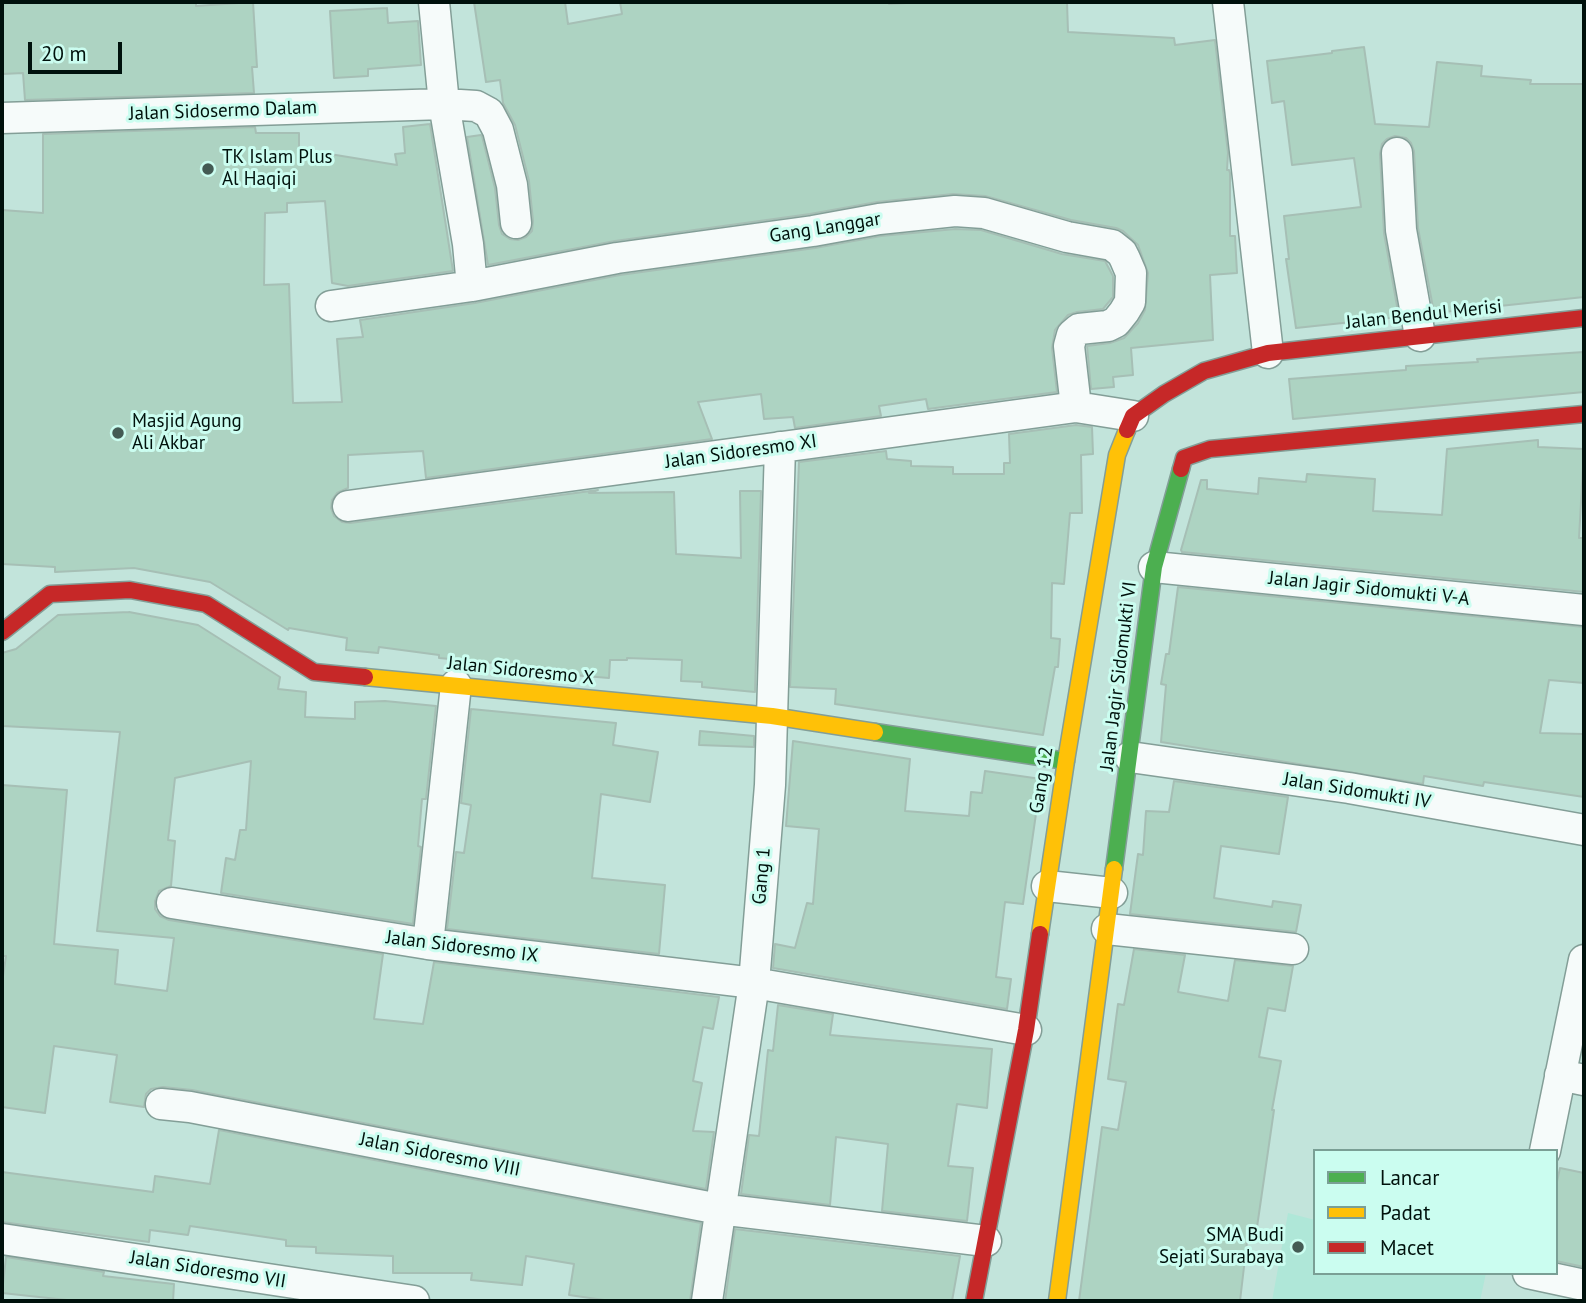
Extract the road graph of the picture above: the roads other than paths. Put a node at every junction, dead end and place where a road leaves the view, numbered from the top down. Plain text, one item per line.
1 (434, 2) edge
2 (1228, 2) edge
3 (444, 104) junction
4 (2, 118) edge
5 (1397, 153) dead end
6 (516, 223) dead end
7 (472, 286) junction
8 (331, 306) dead end
9 (1584, 318) edge
10 (1420, 336) junction
11 (1268, 353) junction
12 (1076, 407) junction
13 (1584, 414) edge
14 (1133, 416) junction
15 (780, 447) junction
16 (348, 506) dead end
17 (1154, 567) junction
18 (1584, 610) edge
19 (2, 632) edge
20 (456, 685) junction
21 (772, 716) junction
22 (1130, 757) junction
23 (1066, 761) junction
24 (1584, 830) edge
25 (1047, 886) junction
26 (1112, 893) junction
27 (172, 903) dead end
28 (1107, 929) junction
29 (428, 944) junction
30 (1293, 949) dead end
31 (1584, 960) edge
32 (754, 982) junction
33 (1026, 1030) junction
34 (1572, 1078) edge
35 (161, 1104) dead end
36 (1546, 1149) edge
37 (719, 1209) junction
38 (2, 1239) edge
39 (986, 1241) junction
40 (1537, 1275) edge
41 (1584, 1285) edge
42 (414, 1301) edge
43 (707, 1301) edge
44 (974, 1301) edge
45 (1057, 1301) edge

1 - 3 street
2 - 11 street
3 - 4 street, Jalan Sidosermo Dalam
3 - 6 street, Jalan Sidosermo Dalam
3 - 7 street
5 - 10 street
7 - 8 street, Gang Langgar
7 - 12 street, Gang Langgar
9 - 10 street, Jalan Bendul Merisi
10 - 11 street, Jalan Bendul Merisi
11 - 14 street
12 - 14 street, Jalan Sidoresmo XI
12 - 15 street, Jalan Sidoresmo XI
13 - 17 street, Jalan Jagir Sidomukti VI
14 - 23 street, Gang 12
15 - 16 street, Jalan Sidoresmo XI
15 - 21 street, Gang 1
17 - 18 street, Jalan Jagir Sidomukti V-A
17 - 22 street, Jalan Jagir Sidomukti VI
19 - 20 street, Jalan Sidoresmo X
20 - 21 street, Jalan Sidoresmo X
20 - 29 street
21 - 23 street, Jalan Sidoresmo X
21 - 32 street, Gang 1
22 - 24 street, Jalan Sidomukti IV
22 - 26 street, Jalan Jagir Sidomukti VI
23 - 25 street, Gang 12
25 - 26 street
25 - 33 street, Gang 12
26 - 28 street, Jalan Jagir Sidomukti VI
27 - 29 street, Jalan Sidoresmo IX
28 - 30 street
28 - 45 street, Jalan Jagir Sidomukti VI
29 - 32 street, Jalan Sidoresmo IX
31 - 34 street
32 - 33 street, Jalan Sidoresmo IX
32 - 37 street, Gang 1
33 - 39 street, Gang 12
34 - 36 street
35 - 37 street, Jalan Sidoresmo VIII
37 - 39 street, Jalan Sidoresmo VIII
37 - 43 street, Gang 1
38 - 42 street, Jalan Sidoresmo VII
39 - 44 street, Gang 12
40 - 41 street

